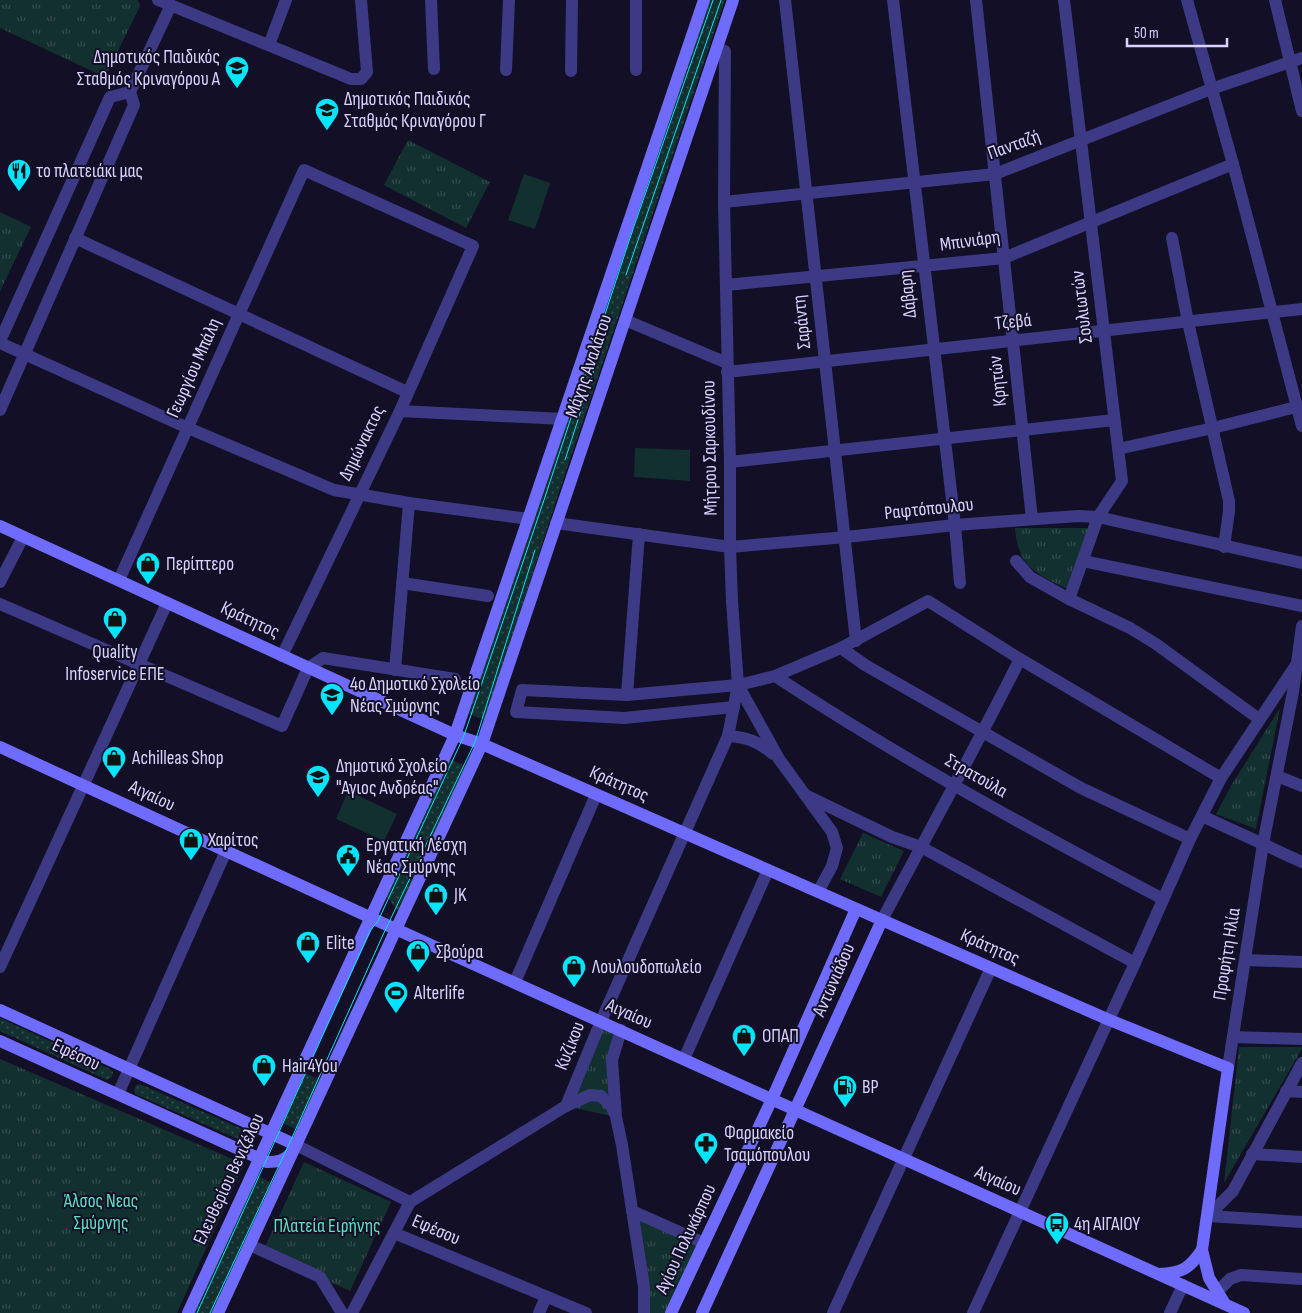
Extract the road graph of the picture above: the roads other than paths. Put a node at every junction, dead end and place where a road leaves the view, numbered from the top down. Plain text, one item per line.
1 (158, 0) edge
2 (286, 0) edge
3 (361, 0) edge
4 (432, 0) edge
5 (509, 0) edge
6 (572, 0) edge
7 (636, 0) edge
8 (704, 0) edge
9 (733, 0) edge
10 (785, 0) edge
11 (893, 0) edge
12 (976, 0) edge
13 (1064, 0) edge
14 (1187, 0) edge
15 (1275, 0) edge
16 (171, 5) junction
17 (269, 45) junction
18 (725, 51) dead end
19 (1296, 60) edge
20 (434, 70) dead end
21 (506, 70) dead end
22 (636, 70) dead end
23 (571, 71) dead end
24 (1211, 89) junction
25 (130, 92) junction
26 (1302, 111) edge
27 (1081, 139) junction
28 (1233, 164) junction
29 (304, 170) joint
30 (995, 174) junction
31 (915, 182) junction
32 (806, 193) junction
33 (724, 202) junction
34 (1091, 221) junction
35 (75, 238) junction
36 (1172, 238) dead end
37 (1004, 258) junction
38 (924, 267) junction
39 (817, 277) junction
40 (726, 285) junction
41 (1302, 309) edge
42 (1272, 312) junction
43 (239, 314) junction
44 (625, 320) junction
45 (1188, 322) junction
46 (1104, 331) junction
47 (1013, 341) junction
48 (0, 342) edge
49 (933, 350) junction
50 (24, 355) junction
51 (825, 362) junction
52 (727, 368) junction
53 (407, 392) junction
54 (1296, 407) junction
55 (0, 410) edge
56 (400, 410) junction
57 (563, 419) junction
58 (1114, 420) junction
59 (1302, 426) edge
60 (188, 428) junction
61 (1212, 428) junction
62 (1022, 429) junction
63 (945, 438) junction
64 (1118, 449) junction
65 (835, 450) junction
66 (730, 462) junction
67 (358, 495) junction
68 (409, 503) junction
69 (1098, 517) junction
70 (529, 519) junction
71 (1032, 519) junction
72 (556, 523) junction
73 (955, 525) junction
74 (0, 526) edge
75 (639, 534) junction
76 (23, 537) junction
77 (846, 537) junction
78 (730, 546) junction
79 (1224, 547) junction
80 (1016, 561) dead end
81 (1082, 561) junction
82 (1302, 563) edge
83 (119, 580) junction
84 (0, 582) edge
85 (402, 583) junction
86 (960, 583) dead end
87 (488, 596) dead end
88 (1069, 599) junction
89 (167, 603) junction
90 (0, 604) edge
91 (1302, 606) edge
92 (1302, 626) edge
93 (856, 641) junction
94 (841, 648) junction
95 (282, 656) junction
96 (1020, 659) junction
97 (139, 664) junction
98 (308, 668) junction
99 (395, 670) junction
100 (775, 676) junction
101 (455, 680) dead end
102 (738, 685) junction
103 (1293, 691) edge
104 (593, 694) junction
105 (627, 695) junction
106 (734, 707) junction
107 (591, 716) junction
108 (1260, 719) junction
109 (983, 733) junction
110 (455, 735) junction
111 (728, 736) junction
112 (482, 744) junction
113 (0, 747) edge
114 (779, 759) junction
115 (1277, 776) junction
116 (1221, 778) junction
117 (82, 785) junction
118 (953, 786) junction
119 (1302, 786) edge
120 (596, 795) junction
121 (805, 795) junction
122 (1202, 816) junction
123 (685, 834) junction
124 (1190, 839) junction
125 (1264, 844) junction
126 (921, 847) junction
127 (226, 851) junction
128 (1302, 862) edge
129 (768, 870) junction
130 (818, 892) junction
131 (1163, 900) junction
132 (856, 909) junction
133 (372, 917) junction
134 (882, 920) junction
135 (397, 928) junction
136 (1246, 960) junction
137 (1302, 962) edge
138 (1134, 963) junction
139 (0, 967) edge
140 (991, 968) junction
141 (514, 982) junction
142 (0, 1010) edge
143 (1107, 1019) junction
144 (601, 1021) junction
145 (621, 1030) junction
146 (1233, 1037) junction
147 (1302, 1039) edge
148 (0, 1041) edge
149 (684, 1059) junction
150 (1302, 1063) edge
151 (1228, 1068) junction
152 (130, 1069) junction
153 (1286, 1090) junction
154 (1302, 1092) edge
155 (118, 1094) junction
156 (772, 1099) junction
157 (566, 1106) junction
158 (796, 1110) junction
159 (616, 1117) junction
160 (271, 1133) junction
161 (296, 1145) junction
162 (1252, 1154) junction
163 (1302, 1157) edge
164 (903, 1158) junction
165 (259, 1159) junction
166 (410, 1202) junction
167 (632, 1211) junction
168 (1019, 1211) junction
169 (1208, 1216) junction
170 (1302, 1222) edge
171 (394, 1233) junction
172 (704, 1243) junction
173 (250, 1246) junction
174 (1202, 1250) junction
175 (1158, 1274) junction
176 (1302, 1279) edge
177 (1183, 1285) junction
178 (1217, 1292) junction
179 (546, 1297) junction
180 (1225, 1304) junction
181 (188, 1313) edge
182 (218, 1313) edge
183 (342, 1313) edge
184 (352, 1313) edge
185 (538, 1313) edge
186 (586, 1313) edge
187 (644, 1313) edge
188 (671, 1313) edge
189 (702, 1313) edge
190 (833, 1313) edge
191 (973, 1313) edge
192 (1170, 1313) edge
193 (1244, 1313) edge

1 - 16 street
2 - 17 street
3 - 17 street
4 - 20 street
5 - 21 street
6 - 23 street
7 - 22 street
8 - 57 street, Μάχης Αναλάτου
9 - 44 street, Μάχης Αναλάτου
10 - 32 street, Σαράντη
11 - 31 street, Δάβαρη
12 - 30 street, Κρητών
13 - 27 street, Σουλιωτών
14 - 24 street
15 - 19 street
16 - 17 street
16 - 25 street
18 - 33 street, Μήτρου Σαρκουδίνου
19 - 24 street, Πανταζή
19 - 26 street
24 - 27 street, Πανταζή
24 - 28 street
25 - 35 street
25 - 48 street
27 - 30 street, Πανταζή
27 - 34 street, Σουλιωτών
28 - 34 street, Μπινιάρη
28 - 42 street
29 - 43 street, Γεωργίου Μπάλη
29 - 53 street, Δημώνακτος
30 - 31 street, Πανταζή
30 - 37 street, Κρητών
31 - 32 street, Πανταζή
31 - 38 street, Δάβαρη
32 - 33 street, Πανταζή
32 - 39 street, Σαράντη
33 - 40 street, Μήτρου Σαρκουδίνου
34 - 37 street, Μπινιάρη
34 - 46 street, Σουλιωτών
35 - 43 street
35 - 50 street
36 - 45 street
37 - 38 street, Μπινιάρη
37 - 47 street, Κρητών
38 - 39 street, Μπινιάρη
38 - 49 street, Δάβαρη
39 - 40 street, Μπινιάρη
39 - 51 street, Σαράντη
40 - 52 street, Μήτρου Σαρκουδίνου
41 - 42 street, Τζεβά
42 - 45 street, Τζεβά
42 - 54 street
43 - 53 street
43 - 60 street, Γεωργίου Μπάλη
44 - 52 street
44 - 72 street, Μάχης Αναλάτου
45 - 46 street, Τζεβά
45 - 61 street
46 - 47 street, Τζεβά
46 - 58 street, Σουλιωτών
47 - 49 street, Τζεβά
47 - 62 street, Κρητών
48 - 50 street
49 - 51 street, Τζεβά
49 - 63 street, Δάβαρη
50 - 55 street
50 - 60 street
51 - 52 street, Τζεβά
51 - 65 street, Σαράντη
52 - 66 street, Μήτρου Σαρκουδίνου
53 - 56 street, Δημώνακτος
54 - 59 street
54 - 61 street
56 - 57 street
56 - 67 street, Δημώνακτος
57 - 70 street, Μάχης Αναλάτου
58 - 62 street
58 - 64 street, Σουλιωτών
60 - 67 street
60 - 83 street, Γεωργίου Μπάλη
61 - 64 street
61 - 79 street
62 - 63 street
62 - 71 street, Κρητών
63 - 65 street
63 - 73 street, Δάβαρη
64 - 69 street, Σουλιωτών
65 - 66 street
65 - 77 street, Σαράντη
66 - 78 street, Μήτρου Σαρκουδίνου
67 - 68 street
67 - 95 street, Δημώνακτος
68 - 70 street
68 - 85 street
69 - 71 street, Ραφτόπουλου
69 - 79 street, Ραφτόπουλου
69 - 81 street, Σουλιωτών
70 - 110 street, Μάχης Αναλάτου
71 - 73 street, Ραφτόπουλου
72 - 75 street, Ραφτόπουλου
72 - 112 street, Μάχης Αναλάτου
73 - 77 street, Ραφτόπουλου
73 - 86 street, Δάβαρη
74 - 76 street, Κράτητος
75 - 78 street, Ραφτόπουλου
75 - 105 street
76 - 83 street, Κράτητος
76 - 84 street
77 - 78 street, Ραφτόπουλου
77 - 93 street, Σαράντη
78 - 102 street, Μήτρου Σαρκουδίνου
79 - 82 street, Ραφτόπουλου
80 - 88 street
81 - 88 street, Σουλιωτών
81 - 91 street
83 - 89 street, Κράτητος
85 - 87 street
85 - 99 street
88 - 108 street
89 - 95 street, Κράτητος
89 - 97 street
90 - 97 street
92 - 103 street
93 - 94 street
93 - 96 street
94 - 100 street
94 - 109 street
95 - 98 street, Κράτητος
96 - 109 street
96 - 116 street
97 - 98 street
97 - 117 street
98 - 99 street
98 - 110 street, Κράτητος
99 - 101 street
100 - 102 street
100 - 118 street, Στρατούλα
102 - 105 street
102 - 106 street, Μήτρου Σαρκουδίνου
102 - 114 street
103 - 108 street
103 - 115 street, Προφήτη Ηλία
104 - 105 street
104 - 107 street
104 - 107 street
106 - 107 street
106 - 111 street, Μήτρου Σαρκουδίνου
108 - 116 street
109 - 118 street
109 - 124 street
110 - 112 street, Κράτητος
110 - 133 street, Ελευθερίου Βενιζέλου
111 - 114 street
111 - 123 street, Μήτρου Σαρκουδίνου
112 - 120 street, Κράτητος
112 - 135 street
113 - 117 street, Αιγαίου
114 - 121 street
115 - 119 street
115 - 125 street, Προφήτη Ηλία
116 - 122 street
117 - 127 street, Αιγαίου
117 - 139 street
118 - 126 street
118 - 131 street, Στρατούλα
120 - 123 street, Κράτητος
120 - 141 street
121 - 126 street
121 - 130 street
122 - 124 street
122 - 125 street
123 - 129 street, Κράτητος
123 - 144 street, Κυζίκου
124 - 131 street
125 - 128 street
125 - 136 street, Προφήτη Ηλία
126 - 134 street
126 - 138 street
127 - 133 street, Αιγαίου
127 - 152 street
129 - 130 street, Κράτητος
129 - 149 street
130 - 132 street, Κράτητος
131 - 138 street
132 - 134 street, Κράτητος
132 - 156 street, Αντωνιάδου
133 - 135 street, Αιγαίου
133 - 160 street, Ελευθερίου Βενιζέλου
134 - 140 street, Κράτητος
134 - 158 street, Αντωνιάδου
135 - 141 street, Αιγαίου
135 - 161 street
136 - 137 street
136 - 146 street, Προφήτη Ηλία
138 - 143 street
140 - 143 street, Κράτητος
140 - 164 street
141 - 144 street, Αιγαίου
142 - 152 street, Εφέσου
143 - 151 street, Κράτητος
143 - 168 street
144 - 145 street, Αιγαίου
144 - 157 street, Κυζίκου
145 - 149 street, Αιγαίου
145 - 159 street
146 - 147 street
146 - 151 street, Προφήτη Ηλία
148 - 155 street, Εφέσου
149 - 156 street, Αιγαίου
150 - 153 street
151 - 169 street, Προφήτη Ηλία
152 - 155 street
152 - 160 street, Εφέσου
153 - 154 street
153 - 162 street
155 - 165 street, Εφέσου
156 - 158 street, Αιγαίου
156 - 172 street, Αγίου Πολυκάρπου
157 - 159 street
157 - 166 street
158 - 164 street, Αιγαίου
158 - 189 street
159 - 167 street
160 - 161 street, Εφέσου
160 - 165 street, Ελευθερίου Βενιζέλου
161 - 165 street, Εφέσου
161 - 166 street, Εφέσου
161 - 173 street
162 - 163 street
162 - 169 street
164 - 168 street, Αιγαίου
164 - 190 street
165 - 181 street, Ελευθερίου Βενιζέλου
166 - 171 street, Εφέσου
167 - 172 street
167 - 187 street
168 - 175 street, Αιγαίου
168 - 191 street
169 - 170 street
169 - 174 street, Προφήτη Ηλία
171 - 179 street, Εφέσου
171 - 184 street
172 - 188 street, Αγίου Πολυκάρπου
173 - 182 street
173 - 183 street
174 - 175 street, Προφήτη Ηλία
174 - 178 street, Προφήτη Ηλία
175 - 177 street, Αιγαίου
176 - 178 street
177 - 180 street, Αιγαίου
177 - 192 street
178 - 180 street, Προφήτη Ηλία
179 - 185 street
179 - 186 street, Εφέσου
180 - 193 street, Αιγαίου

